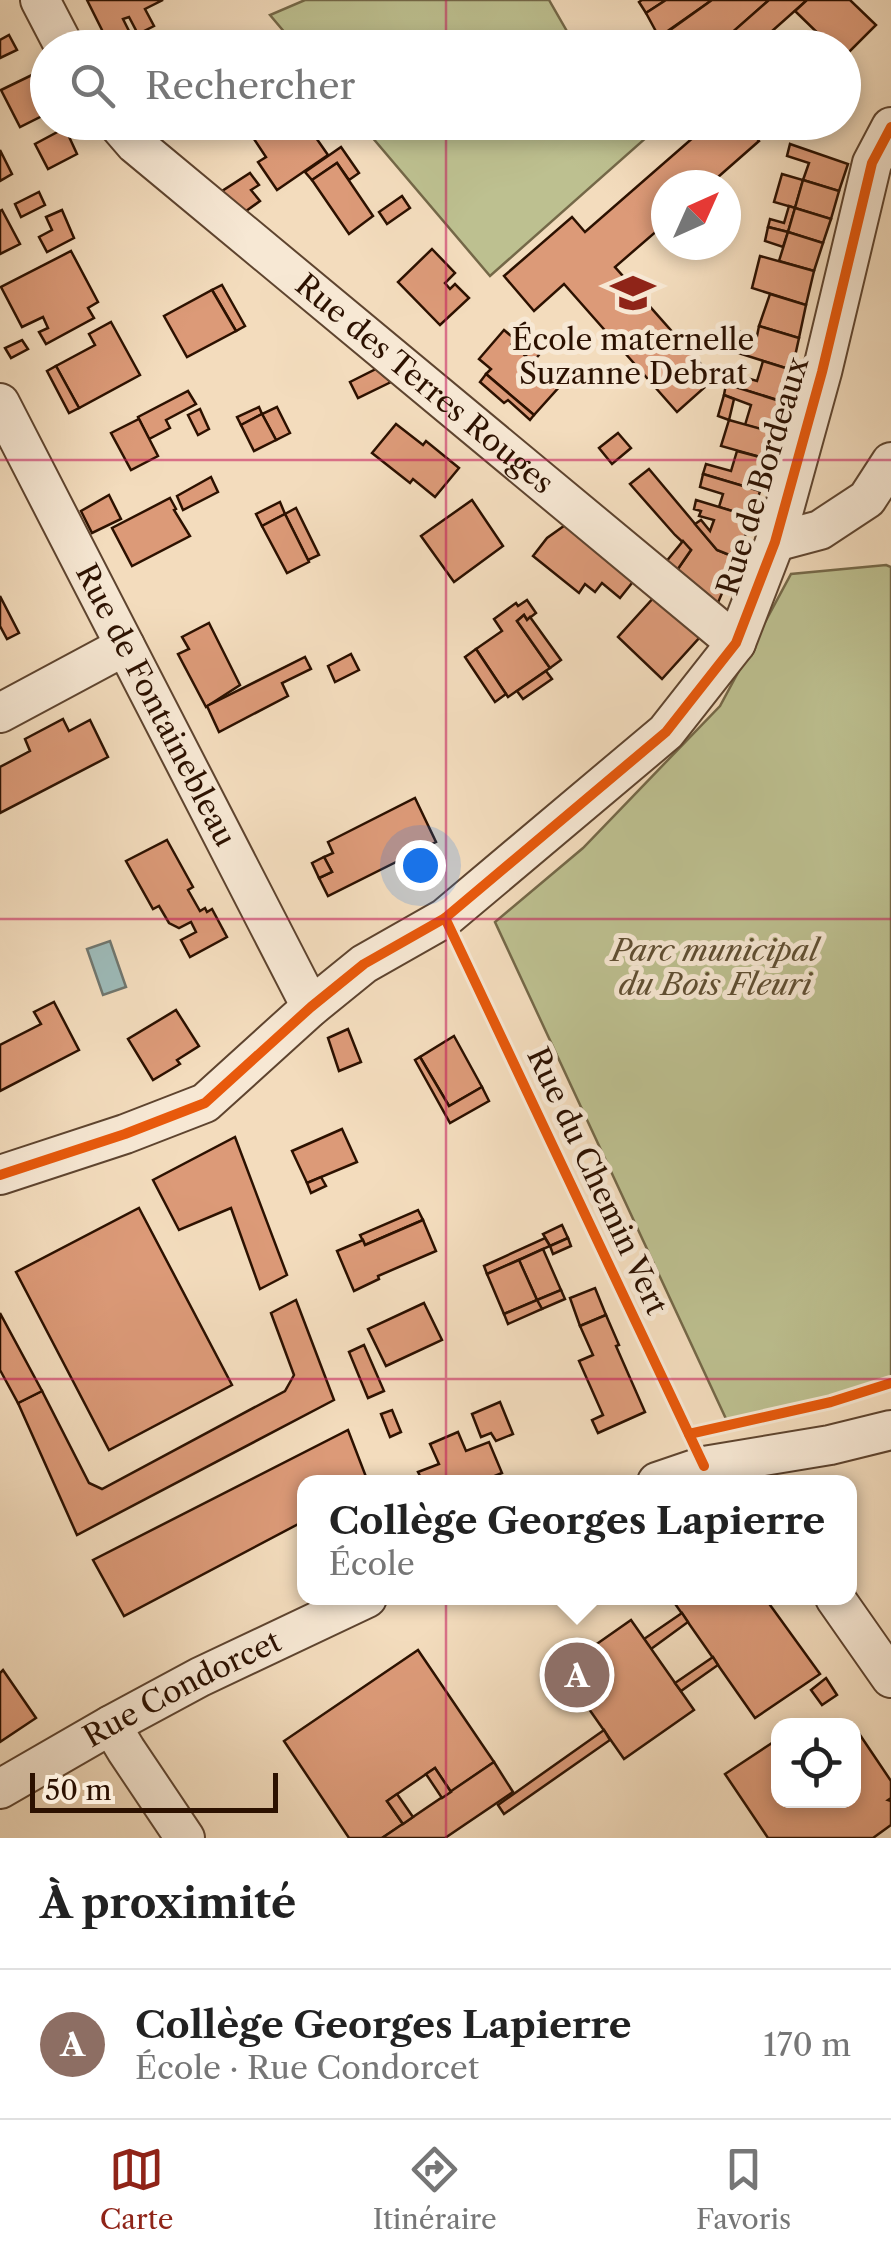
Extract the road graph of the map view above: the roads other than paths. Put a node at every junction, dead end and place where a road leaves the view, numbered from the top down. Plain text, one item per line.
1 (40, 0) edge
2 (56, 30) edge
3 (891, 127) edge
4 (132, 140) edge
5 (0, 403) edge
6 (891, 462) edge
7 (775, 542) junction
8 (736, 643) junction
9 (125, 646) junction
10 (0, 713) edge
11 (311, 1006) junction
12 (0, 1175) edge
13 (891, 1430) edge
14 (752, 1470) edge
15 (678, 1475) edge
16 (351, 1605) edge
17 (845, 1605) edge
18 (876, 1626) edge
19 (891, 1678) edge
20 (111, 1724) junction
21 (0, 1789) edge
22 (185, 1838) edge

1 - 2 street
3 - 7 street, Rue de Bordeaux
4 - 8 street, Rue des Terres Rouges
5 - 9 street, Rue de Fontainebleau
6 - 7 street
7 - 8 street, Rue de Bordeaux
8 - 11 street, Rue de Bordeaux
9 - 10 street
9 - 11 street, Rue de Fontainebleau
11 - 12 street, Rue de Bordeaux
13 - 14 street
14 - 15 street
16 - 20 street, Rue Condorcet
17 - 18 street
18 - 19 street
20 - 21 street, Rue Condorcet
20 - 22 street

